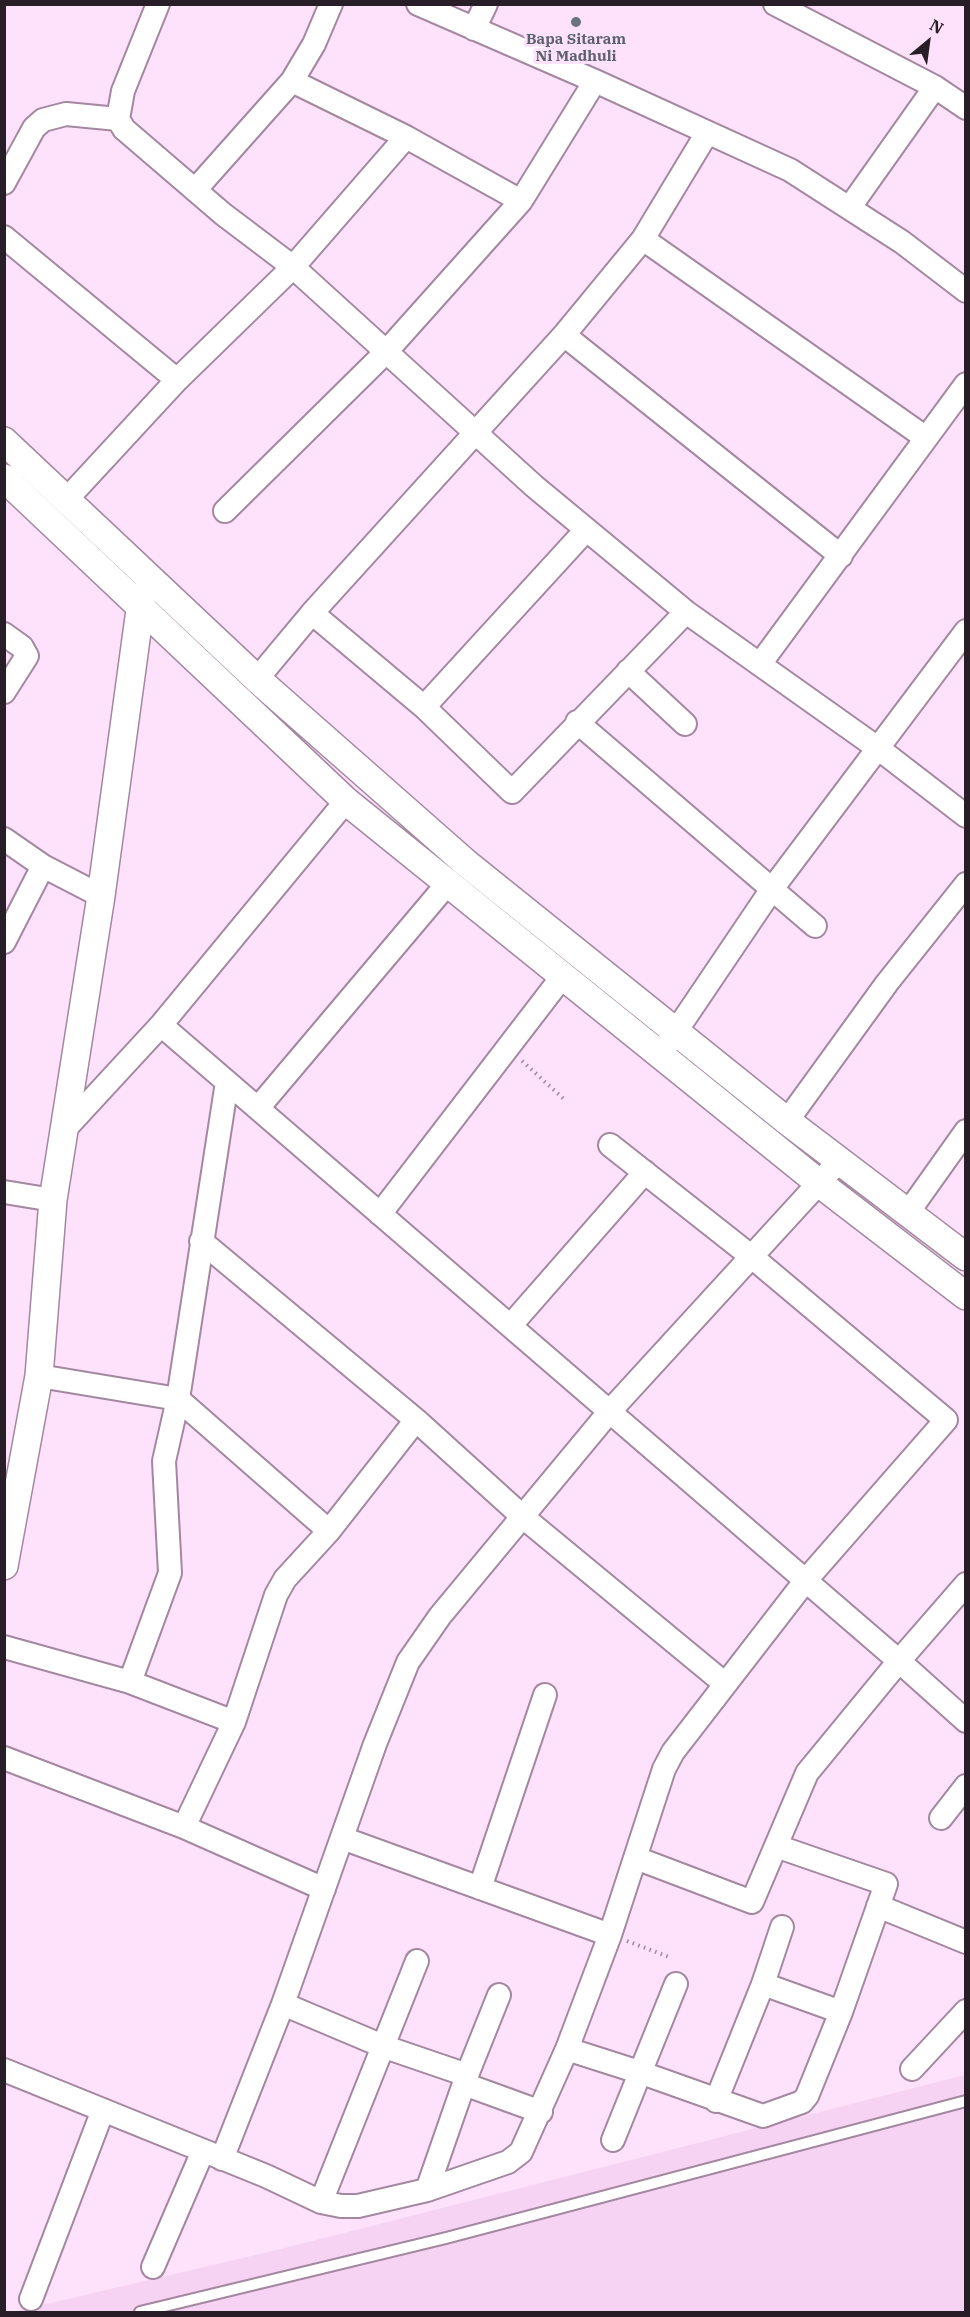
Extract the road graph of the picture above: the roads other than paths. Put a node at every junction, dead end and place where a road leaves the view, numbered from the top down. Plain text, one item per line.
1 (158, 4) edge
2 (331, 4) edge
3 (418, 4) edge
4 (486, 4) edge
5 (775, 4) edge
6 (474, 28) junction
7 (292, 81) junction
8 (595, 81) junction
9 (935, 87) junction
10 (966, 108) edge
11 (118, 119) junction
12 (707, 133) junction
13 (406, 137) junction
14 (4, 183) edge
15 (195, 190) junction
16 (521, 201) junction
17 (850, 207) junction
18 (4, 237) edge
19 (643, 239) junction
20 (293, 267) junction
21 (966, 291) edge
22 (564, 335) junction
23 (385, 353) junction
24 (177, 381) junction
25 (966, 384) edge
26 (478, 433) junction
27 (926, 438) junction
28 (4, 441) edge
29 (4, 478) edge
30 (66, 500) junction
31 (225, 511) dead end
32 (586, 530) junction
33 (841, 556) junction
34 (145, 576) junction
35 (141, 609) junction
36 (686, 612) junction
37 (312, 613) junction
38 (966, 631) edge
39 (4, 634) edge
40 (760, 664) junction
41 (628, 670) junction
42 (257, 679) junction
43 (4, 692) edge
44 (424, 707) junction
45 (577, 722) junction
46 (685, 724) dead end
47 (879, 749) junction
48 (346, 801) junction
49 (966, 816) edge
50 (4, 839) edge
51 (43, 866) junction
52 (448, 883) junction
53 (966, 884) edge
54 (772, 890) junction
55 (101, 896) junction
56 (815, 926) dead end
57 (4, 942) edge
58 (562, 977) junction
59 (161, 1025) junction
60 (676, 1032) junction
61 (660, 1055) junction
62 (227, 1082) junction
63 (258, 1108) junction
64 (787, 1121) junction
65 (65, 1129) junction
66 (966, 1131) edge
67 (610, 1145) dead end
68 (839, 1161) junction
69 (645, 1172) junction
70 (819, 1183) junction
71 (4, 1191) edge
72 (52, 1200) junction
73 (380, 1214) junction
74 (907, 1214) junction
75 (201, 1241) junction
76 (752, 1257) junction
77 (966, 1257) edge
78 (966, 1296) edge
79 (511, 1325) junction
80 (39, 1376) junction
81 (178, 1399) junction
82 (610, 1411) junction
83 (416, 1420) junction
84 (523, 1517) junction
85 (329, 1531) junction
86 (4, 1566) edge
87 (806, 1580) junction
88 (966, 1584) edge
89 (4, 1647) edge
90 (899, 1661) junction
91 (130, 1682) junction
92 (724, 1683) junction
93 (545, 1695) dead end
94 (966, 1721) edge
95 (234, 1722) junction
96 (4, 1758) edge
97 (966, 1786) edge
98 (941, 1818) dead end
99 (184, 1827) junction
100 (342, 1838) junction
101 (776, 1845) junction
102 (636, 1858) junction
103 (480, 1888) junction
104 (324, 1889) junction
105 (878, 1906) junction
106 (782, 1927) dead end
107 (610, 1935) junction
108 (966, 1942) edge
109 (417, 1961) dead end
110 (676, 1984) dead end
111 (763, 1984) junction
112 (499, 1995) dead end
113 (283, 2004) junction
114 (966, 2011) edge
115 (841, 2012) junction
116 (385, 2047) junction
117 (567, 2049) junction
118 (912, 2069) dead end
119 (4, 2070) edge
120 (642, 2073) junction
121 (466, 2079) junction
122 (716, 2101) junction
123 (966, 2102) edge
124 (104, 2110) junction
125 (541, 2112) junction
126 (613, 2140) dead end
127 (212, 2155) junction
128 (427, 2190) junction
129 (321, 2202) junction
130 (153, 2267) dead end
131 (31, 2299) dead end
132 (140, 2313) edge

1 - 11 street
2 - 7 street
3 - 6 street
4 - 6 street
5 - 9 street
6 - 8 street
7 - 13 street
7 - 15 street
8 - 12 street
8 - 16 street
9 - 10 street
9 - 17 street
11 - 14 street
11 - 15 street
12 - 17 street
12 - 19 street
13 - 16 street
13 - 20 street
15 - 20 street
16 - 23 street
17 - 21 street
18 - 24 street
19 - 22 street
19 - 27 street
20 - 23 street
20 - 24 street
22 - 26 street
22 - 33 street
23 - 26 street
23 - 31 street
24 - 30 street
25 - 27 street
26 - 32 street
26 - 37 street
27 - 33 street
28 - 30 street
29 - 35 street
30 - 34 street
32 - 36 street
32 - 44 street
33 - 40 street
34 - 35 street
34 - 42 street
35 - 48 street
35 - 55 street
36 - 40 street
36 - 41 street
37 - 42 street
37 - 44 street
38 - 47 street
39 - 43 street
40 - 47 street
41 - 45 street
41 - 46 street
42 - 60 street
44 - 45 street
45 - 54 street
47 - 49 street
47 - 54 street
48 - 52 street
48 - 59 street
50 - 51 street
51 - 55 street
51 - 57 street
52 - 58 street
52 - 63 street
53 - 64 street
54 - 56 street
54 - 60 street
55 - 65 street
58 - 61 street
58 - 73 street
59 - 62 street
59 - 65 street
60 - 61 street
60 - 64 street
61 - 70 street
62 - 63 street
62 - 75 street
63 - 73 street
64 - 68 street
65 - 72 street
66 - 74 street
67 - 69 street
68 - 70 street
68 - 74 street
69 - 76 street
69 - 79 street
70 - 76 street
70 - 78 street
71 - 72 street
72 - 80 street
73 - 79 street
74 - 77 street
75 - 81 street
75 - 83 street
76 - 82 street
76 - 87 street
79 - 82 street
80 - 81 street
80 - 86 street
81 - 85 street
81 - 91 street
82 - 84 street
82 - 87 street
83 - 84 street
83 - 85 street
84 - 92 street
84 - 100 street
85 - 95 street
87 - 90 street
87 - 92 street
88 - 90 street
89 - 91 street
90 - 94 street
90 - 101 street
91 - 95 street
92 - 102 street
93 - 103 street
95 - 99 street
96 - 99 street
97 - 98 street
99 - 104 street
100 - 103 street
100 - 104 street
101 - 102 street
101 - 105 street
102 - 107 street
103 - 107 street
104 - 113 street
105 - 108 street
105 - 115 street
106 - 111 street
107 - 117 street
109 - 116 street
110 - 120 street
111 - 115 street
111 - 122 street
112 - 121 street
113 - 116 street
113 - 127 street
114 - 118 street
115 - 122 street
116 - 121 street
116 - 129 street
117 - 120 street
117 - 125 street
119 - 124 street
120 - 122 street
120 - 126 street
121 - 125 street
121 - 128 street
123 - 132 lane
124 - 127 street
124 - 131 street
125 - 128 street
127 - 129 street
127 - 130 street
128 - 129 street

